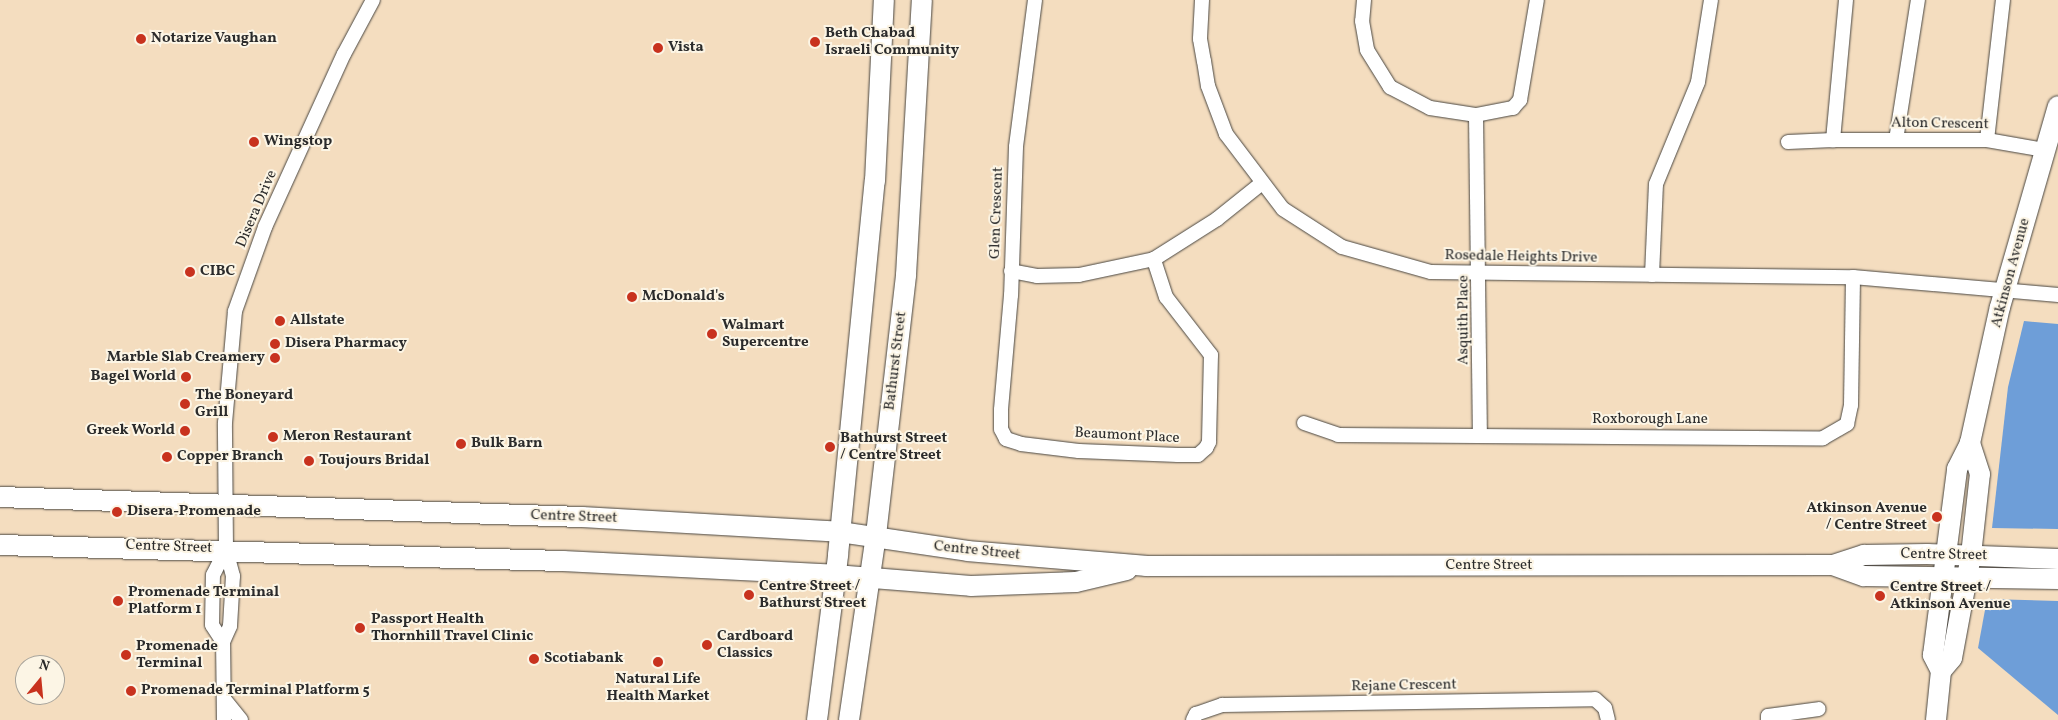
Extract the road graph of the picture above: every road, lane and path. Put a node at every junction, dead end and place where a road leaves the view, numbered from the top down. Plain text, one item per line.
1 (373, 0) edge
2 (884, 0) edge
3 (922, 0) edge
4 (1035, 0) edge
5 (1202, 0) edge
6 (1364, 0) edge
7 (1537, 0) edge
8 (1711, 0) edge
9 (1846, 0) edge
10 (1918, 0) edge
11 (2003, 0) edge
12 (2058, 106) edge
13 (1476, 114) junction
14 (1832, 140) junction
15 (1896, 140) junction
16 (1987, 140) junction
17 (1788, 142) dead end
18 (2045, 150) junction
19 (1262, 183) junction
20 (1154, 259) junction
21 (1011, 271) junction
22 (1480, 274) junction
23 (1652, 275) junction
24 (1853, 278) junction
25 (2006, 290) junction
26 (2058, 295) edge
27 (1304, 424) dead end
28 (1480, 435) junction
29 (1970, 443) junction
30 (0, 497) edge
31 (226, 505) junction
32 (840, 532) junction
33 (876, 535) junction
34 (0, 544) edge
35 (226, 549) junction
36 (1948, 554) junction
37 (1971, 555) junction
38 (2058, 559) edge
39 (1832, 565) junction
40 (1146, 566) junction
41 (835, 575) junction
42 (1943, 577) junction
43 (869, 578) junction
44 (1966, 578) junction
45 (2058, 578) edge
46 (223, 642) junction
47 (1941, 671) junction
48 (224, 699) junction
49 (1819, 709) dead end
50 (224, 720) edge
51 (241, 720) edge
52 (816, 720) edge
53 (849, 720) edge
54 (1193, 720) edge
55 (1608, 720) edge
56 (1768, 720) edge
57 (1936, 720) edge

1 - 31 street, Disera Drive
2 - 32 main road
3 - 33 main road, Bathurst Street
4 - 21 street, Glen Crescent
5 - 19 street, Rosedale Heights Drive
6 - 13 street
7 - 13 street
8 - 23 street
9 - 14 street
10 - 15 street
11 - 16 street
12 - 18 main road, Atkinson Avenue
13 - 22 street, Asquith Place
14 - 15 street, Alton Crescent
14 - 17 street, Alton Crescent
15 - 16 street, Alton Crescent
16 - 18 street, Alton Crescent
18 - 25 main road, Atkinson Avenue
19 - 20 street, Glen Crescent
19 - 22 street, Rosedale Heights Drive
20 - 21 street, Glen Crescent
20 - 21 street, Beaumont Place
22 - 23 street, Rosedale Heights Drive
22 - 28 street, Asquith Place
23 - 24 street, Rosedale Heights Drive
24 - 25 street, Rosedale Heights Drive
24 - 28 street, Roxborough Lane
25 - 26 street, Rosedale Heights Drive
25 - 29 main road, Atkinson Avenue
27 - 28 street, Roxborough Lane
29 - 36 main road, Atkinson Avenue
29 - 37 main road, Atkinson Avenue
30 - 31 main road, Centre Street
31 - 32 main road, Centre Street
31 - 35 street, Disera Drive
32 - 33 main road, Centre Street
32 - 41 main road
33 - 40 main road, Centre Street
33 - 43 main road, Bathurst Street
34 - 35 main road, Centre Street
35 - 41 main road, Centre Street
35 - 46 street
35 - 46 street
36 - 37 main road, Centre Street
36 - 39 main road, Centre Street
36 - 42 main road, Atkinson Avenue
37 - 38 main road, Centre Street
37 - 44 main road, Atkinson Avenue
39 - 40 main road, Centre Street
39 - 42 main road, Centre Street
40 - 43 main road, Centre Street
41 - 43 main road, Centre Street
41 - 52 main road
42 - 44 main road, Centre Street
42 - 47 main road, Atkinson Avenue
43 - 53 main road, Bathurst Street
44 - 45 main road, Centre Street
44 - 47 main road, Atkinson Avenue
46 - 48 street
47 - 57 main road, Atkinson Avenue
48 - 50 street
48 - 51 street
49 - 56 street
54 - 55 street, Rejane Crescent

